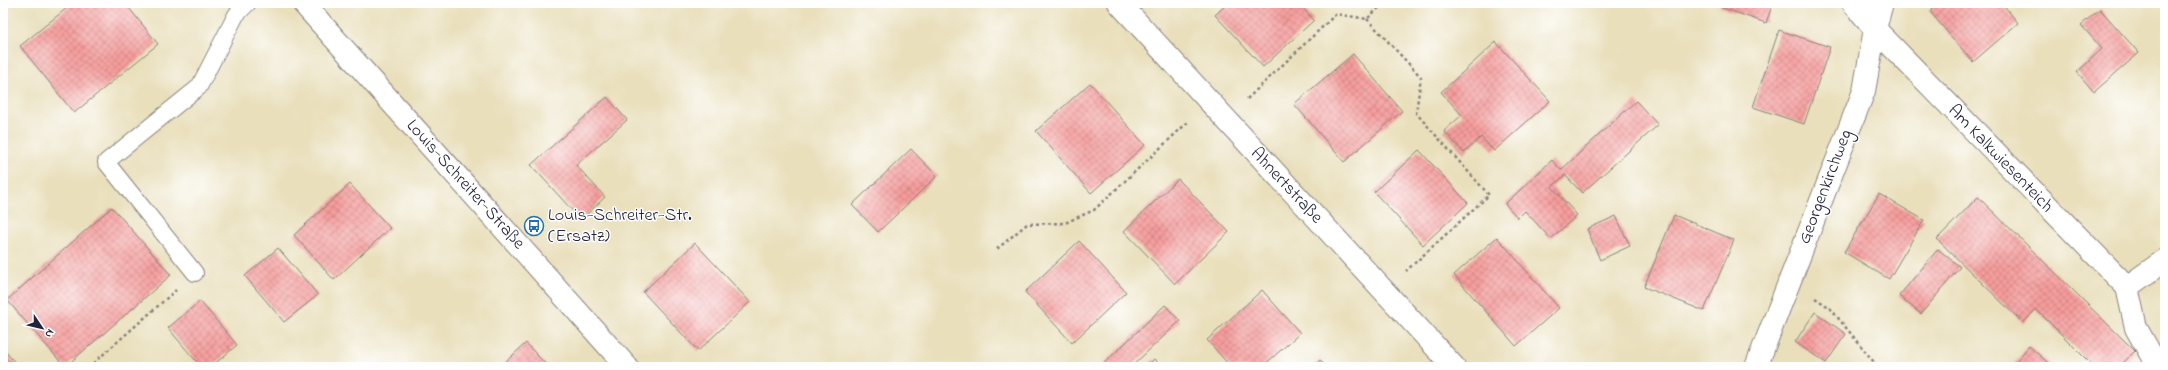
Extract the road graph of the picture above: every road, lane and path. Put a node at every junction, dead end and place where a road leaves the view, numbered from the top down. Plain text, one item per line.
1 (248, 3) edge
2 (303, 3) edge
3 (1119, 3) edge
4 (1384, 3) edge
5 (1853, 3) edge
6 (1882, 3) edge
7 (1367, 19) junction
8 (1875, 29) junction
9 (1209, 102) junction
10 (1225, 120) junction
11 (998, 248) dead end
12 (2165, 260) edge
13 (195, 273) joint
14 (1790, 280) junction
15 (2127, 287) junction
16 (1384, 291) junction
17 (89, 367) edge
18 (627, 367) edge
19 (1454, 367) edge
20 (1756, 367) edge
21 (1878, 367) edge
22 (2158, 367) edge

1 - 13 lane
2 - 18 street, Louis-Schreiter-Straße
3 - 9 street, Ahnertstraße
4 - 7 path
5 - 8 street, Am Kalkwiesenteich
6 - 8 street, Georgenkirchweg
7 - 10 path
7 - 16 path
8 - 14 street, Georgenkirchweg
8 - 15 street, Am Kalkwiesenteich
9 - 10 street, Ahnertstraße
9 - 11 path
10 - 16 street, Ahnertstraße
12 - 15 street
13 - 17 path
14 - 20 street, Georgenkirchweg
14 - 21 path
15 - 22 street
16 - 19 street, Ahnertstraße

